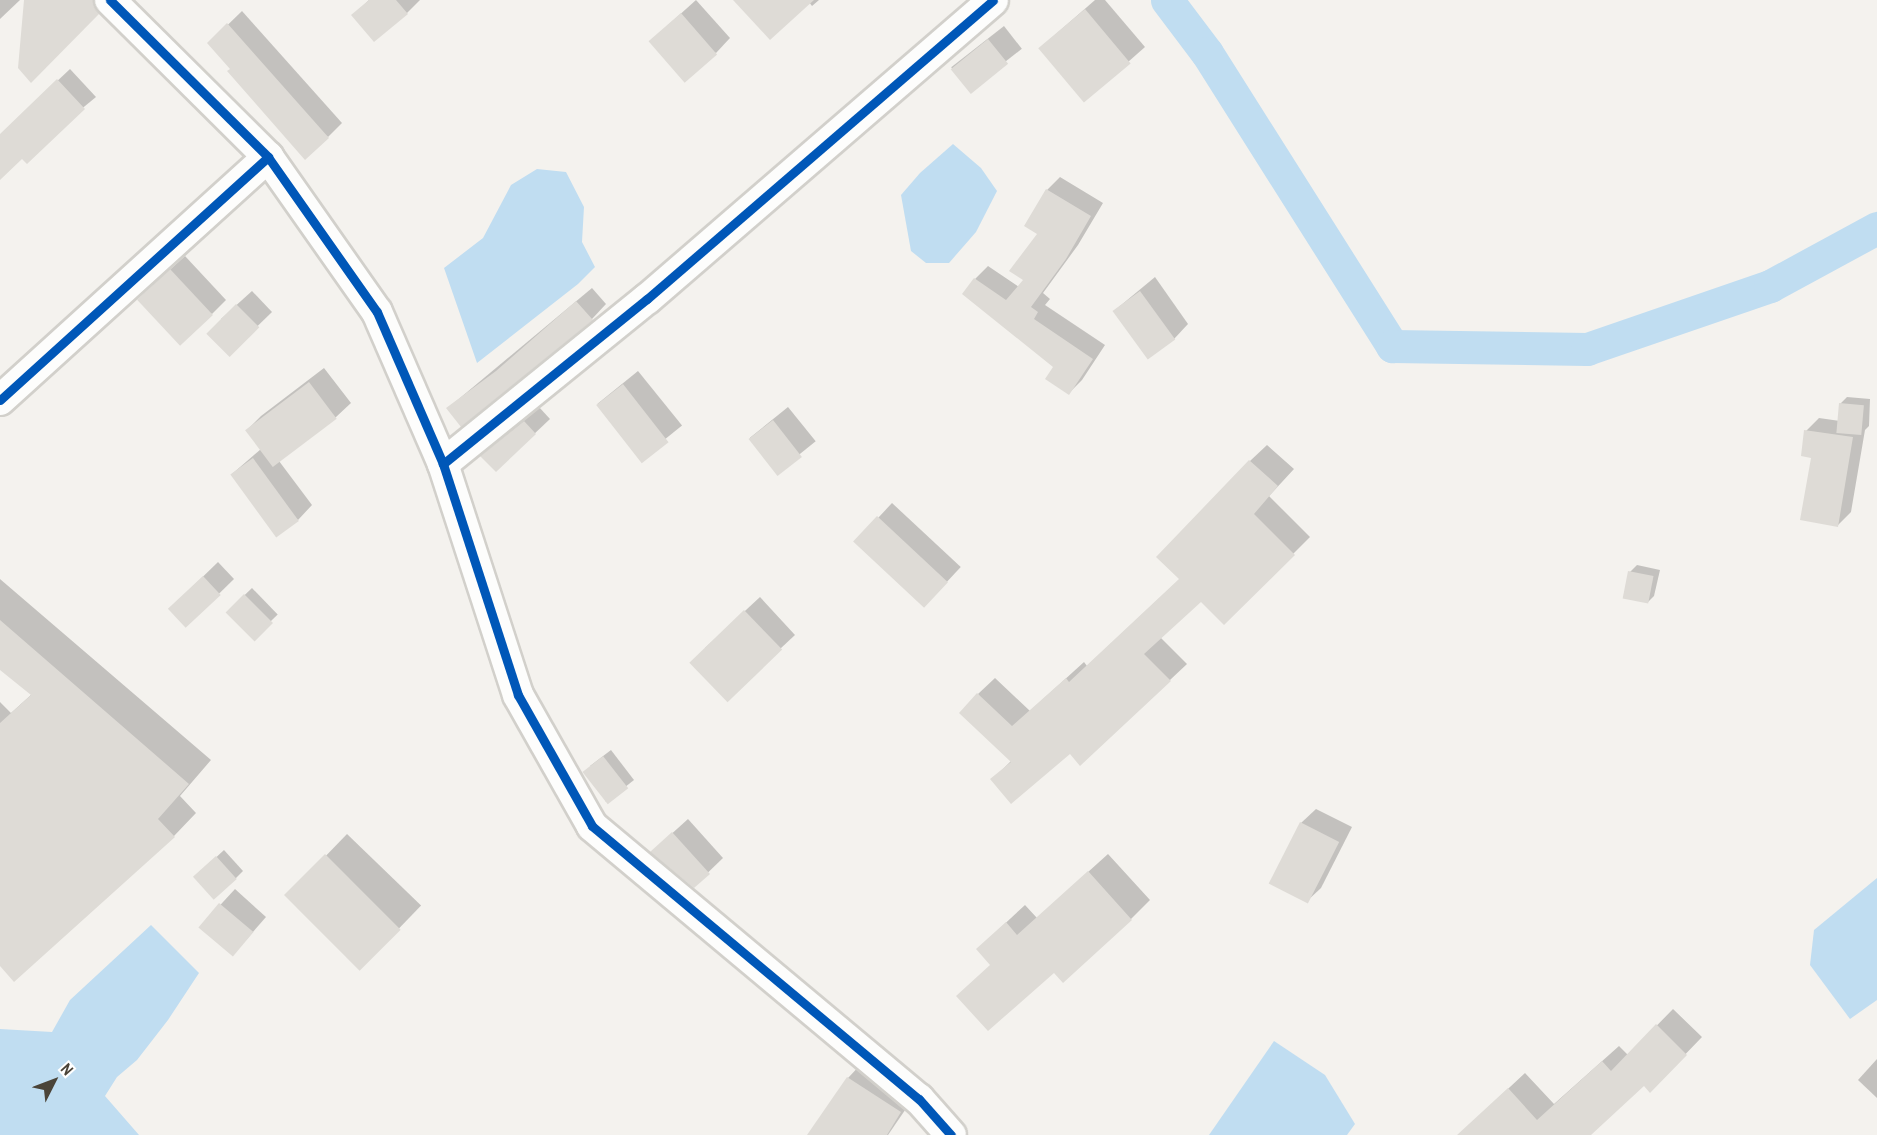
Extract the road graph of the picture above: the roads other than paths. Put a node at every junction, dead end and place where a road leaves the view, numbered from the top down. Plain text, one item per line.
1 (110, 0) edge
2 (993, 0) edge
3 (268, 157) junction
4 (0, 400) edge
5 (443, 464) junction
6 (951, 1135) edge

1 - 3 street
2 - 5 street
3 - 4 street
3 - 5 street
5 - 6 street

